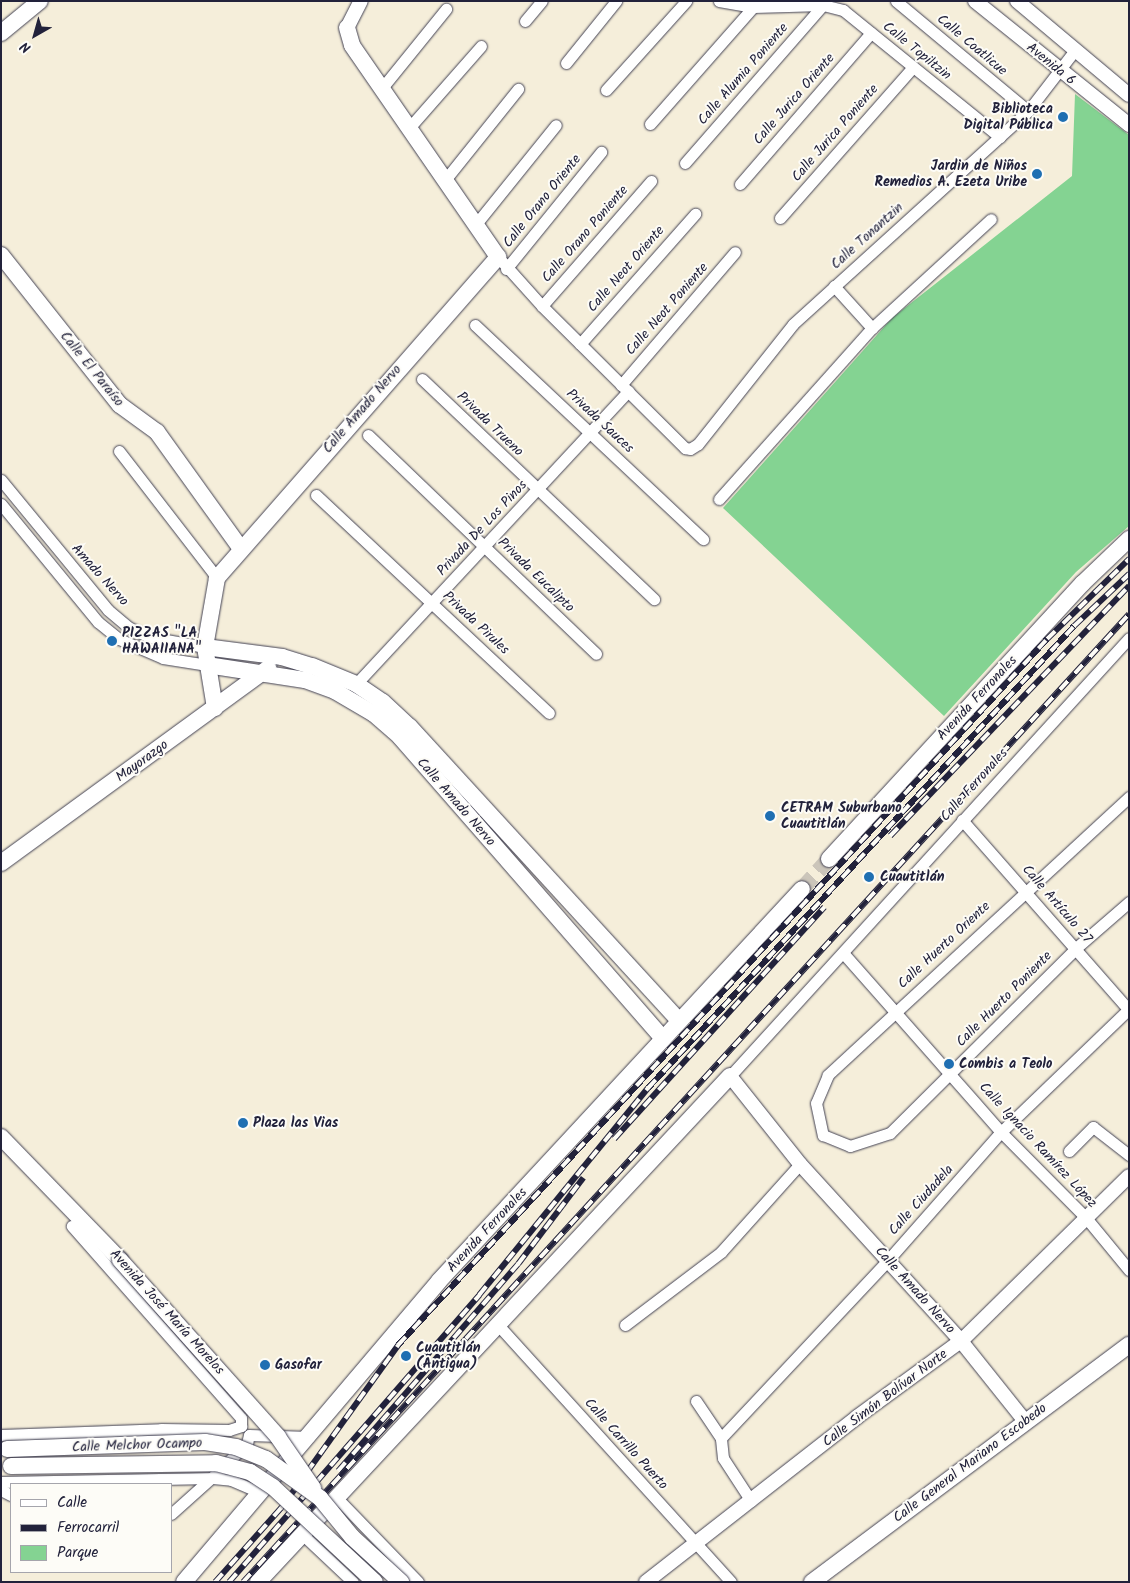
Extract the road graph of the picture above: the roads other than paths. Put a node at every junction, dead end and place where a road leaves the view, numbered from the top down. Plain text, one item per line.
1 (40, 1) edge
2 (361, 1) edge
3 (542, 1) edge
4 (616, 1) edge
5 (686, 1) edge
6 (719, 1) edge
7 (896, 1) edge
8 (975, 1) edge
9 (1017, 1) edge
10 (785, 2) edge
11 (823, 5) junction
12 (753, 6) junction
13 (446, 9) dead end
14 (524, 21) dead end
15 (347, 28) joint
16 (1, 32) edge
17 (871, 33) junction
18 (481, 46) dead end
19 (1075, 50) junction
20 (566, 64) dead end
21 (913, 68) junction
22 (1060, 71) junction
23 (382, 88) junction
24 (518, 89) dead end
25 (606, 90) dead end
26 (1129, 94) edge
27 (1028, 111) junction
28 (650, 124) dead end
29 (556, 125) dead end
30 (1129, 125) edge
31 (410, 128) junction
32 (1000, 137) junction
33 (601, 152) dead end
34 (685, 163) dead end
35 (445, 180) junction
36 (650, 181) dead end
37 (740, 184) dead end
38 (695, 214) dead end
39 (780, 218) dead end
40 (991, 219) dead end
41 (476, 224) junction
42 (735, 252) dead end
43 (1, 255) edge
44 (502, 263) junction
45 (834, 286) junction
46 (542, 306) junction
47 (475, 325) dead end
48 (872, 328) junction
49 (580, 344) junction
50 (422, 379) dead end
51 (624, 388) junction
52 (590, 432) junction
53 (368, 435) dead end
54 (118, 451) dead end
55 (1, 480) edge
56 (538, 489) junction
57 (316, 494) dead end
58 (719, 499) dead end
59 (1, 504) edge
60 (703, 539) dead end
61 (1129, 540) edge
62 (485, 547) junction
63 (241, 549) junction
64 (217, 578) junction
65 (654, 599) dead end
66 (433, 603) junction
67 (1129, 638) edge
68 (205, 647) junction
69 (596, 654) dead end
70 (282, 657) junction
71 (208, 665) junction
72 (262, 672) junction
73 (356, 684) junction
74 (215, 708) junction
75 (549, 713) dead end
76 (449, 781) junction
77 (1129, 797) edge
78 (962, 820) junction
79 (829, 859) tunnel mouth
80 (1, 864) edge
81 (802, 889) tunnel mouth
82 (1024, 890) junction
83 (1129, 902) edge
84 (592, 928) junction
85 (580, 941) junction
86 (1076, 948) junction
87 (844, 954) junction
88 (1129, 1009) edge
89 (895, 1012) junction
90 (678, 1021) junction
91 (663, 1038) junction
92 (951, 1073) junction
93 (730, 1076) junction
94 (1001, 1132) junction
95 (823, 1135) joint
96 (1, 1137) edge
97 (1069, 1151) dead end
98 (1129, 1154) edge
99 (800, 1164) junction
100 (1129, 1176) edge
101 (1087, 1220) junction
102 (72, 1226) dead end
103 (888, 1260) junction
104 (1129, 1270) edge
105 (499, 1326) junction
106 (624, 1326) dead end
107 (961, 1341) junction
108 (1129, 1345) edge
109 (696, 1400) dead end
110 (1024, 1420) junction
111 (309, 1437) junction
112 (721, 1438) junction
113 (3, 1444) edge
114 (6, 1466) edge
115 (212, 1478) junction
116 (1, 1482) edge
117 (261, 1493) junction
118 (328, 1497) junction
119 (751, 1501) junction
120 (172, 1513) edge
121 (302, 1534) junction
122 (697, 1543) junction
123 (184, 1582) edge
124 (258, 1582) edge
125 (353, 1582) edge
126 (375, 1582) edge
127 (402, 1582) edge
128 (418, 1582) edge
129 (646, 1582) edge
130 (731, 1582) edge
131 (812, 1582) edge

1 - 16 main road
2 - 15 street
3 - 14 street
4 - 20 street
5 - 25 street
6 - 12 street, Calle Topiltzin
7 - 27 street, Calle Coatlicue
8 - 22 street, Avenida 6
9 - 19 street, Avenida 6
10 - 11 street, Calle Topiltzin
10 - 12 street, Calle Topiltzin
11 - 17 street, Calle Topiltzin
11 - 34 street, Calle Alumia Poniente
12 - 28 street
13 - 23 street
15 - 23 main road
17 - 21 street, Calle Topiltzin
17 - 37 street, Calle Jurica Oriente
18 - 31 street
19 - 22 street, Calle Tonantzin
19 - 26 street, Avenida 6
21 - 32 street, Calle Topiltzin
21 - 39 street, Calle Jurica Poniente
22 - 27 street, Calle Tonantzin
22 - 30 street, Avenida 6
23 - 31 main road
24 - 35 street
27 - 32 street, Calle Tonantzin
29 - 41 street
31 - 35 main road
32 - 45 street, Calle Tonantzin
33 - 44 street, Calle Orano Oriente
35 - 41 main road
36 - 46 street, Calle Orano Poniente
38 - 49 street, Calle Neot Oriente
40 - 48 street
41 - 44 main road
42 - 51 street, Calle Neot Poniente
43 - 63 main road, Calle El Paraíso
44 - 46 street
44 - 63 main road, Calle Amado Nervo
45 - 48 street
45 - 51 street, Calle Tonantzin
46 - 49 street
47 - 52 street, Privada Sauces
48 - 58 street
49 - 51 street
50 - 56 street, Privada Trueno
51 - 52 street, Privada De Los Pinos
52 - 56 street, Privada De Los Pinos
52 - 60 street, Privada Sauces
53 - 62 street, Privada Eucalipto
54 - 64 street
55 - 68 street, Amado Nervo
56 - 62 street, Privada De Los Pinos
56 - 65 street
57 - 66 street, Privada Pirules
59 - 71 street
61 - 79 main road, Avenida Ferronales
62 - 66 street, Privada De Los Pinos
62 - 69 street, Privada Eucalipto
63 - 64 main road, Calle Amado Nervo
64 - 68 main road, Calle Amado Nervo
66 - 73 street, Privada De Los Pinos
66 - 75 street, Privada Pirules
67 - 78 street, Calle Ferronales
68 - 70 main road, Calle Amado Nervo
68 - 71 main road, Calle Amado Nervo
70 - 72 main road, Mayorazgo
70 - 73 main road, Calle Amado Nervo
71 - 72 main road, Calle Amado Nervo
71 - 74 main road
72 - 74 main road, Mayorazgo
72 - 76 main road, Calle Amado Nervo
73 - 76 main road, Calle Amado Nervo
74 - 80 main road, Mayorazgo
76 - 84 main road, Calle Amado Nervo
76 - 85 main road, Calle Amado Nervo
77 - 82 street, Calle Huerto Oriente
78 - 82 street, Calle Artículo 27
78 - 87 street, Calle Ferronales
81 - 90 main road, Avenida Ferronales
82 - 86 street, Calle Artículo 27
82 - 89 street, Calle Huerto Oriente
83 - 86 street, Calle Huerto Poniente
84 - 85 street
84 - 90 main road, Calle Amado Nervo
85 - 91 main road, Calle Amado Nervo
86 - 88 street, Calle Artículo 27
86 - 92 street, Calle Huerto Poniente
87 - 89 street, Calle Ignacio Ramírez López
87 - 93 street
88 - 94 street, Calle Ciudadela
89 - 92 street, Calle Ignacio Ramírez López
89 - 95 street, Calle Huerto Oriente
90 - 91 main road, Avenida Ferronales
91 - 111 main road, Avenida Ferronales
92 - 94 street, Calle Ignacio Ramírez López
92 - 95 street, Calle Huerto Poniente
93 - 99 street, Calle Amado Nervo
93 - 105 main road
94 - 101 street, Calle Ignacio Ramírez López
94 - 103 street, Calle Ciudadela
96 - 118 main road, Avenida José María Morelos, bridge
97 - 98 street
99 - 103 street, Calle Amado Nervo
99 - 106 street
100 - 101 street, Calle Simón Bolívar Norte
101 - 104 street, Calle Ignacio Ramírez López
101 - 107 street, Calle Simón Bolívar Norte
102 - 113 street
103 - 107 street, Calle Amado Nervo
103 - 112 street, Calle Ciudadela
105 - 118 main road
105 - 122 street, Calle Carrillo Puerto
107 - 110 street, Calle Amado Nervo
107 - 119 street, Calle Simón Bolívar Norte
108 - 110 main road, Calle General Mariano Escobedo
109 - 112 street
110 - 131 main road, Calle General Mariano Escobedo
111 - 115 street
111 - 117 main road, Avenida Ferronales
112 - 119 street
113 - 118 main road, Calle Melchor Ocampo, bridge
114 - 126 main road, Calle Melchor Ocampo, bridge
115 - 116 street
115 - 117 street
115 - 120 street
117 - 123 main road, Avenida Ferronales
118 - 121 main road
118 - 127 main road, Calle Melchor Ocampo, bridge
118 - 128 street
119 - 122 street, Calle Simón Bolívar Norte
121 - 124 main road
121 - 125 street
122 - 129 street, Calle Simón Bolívar Norte
122 - 130 street, Calle Carrillo Puerto

